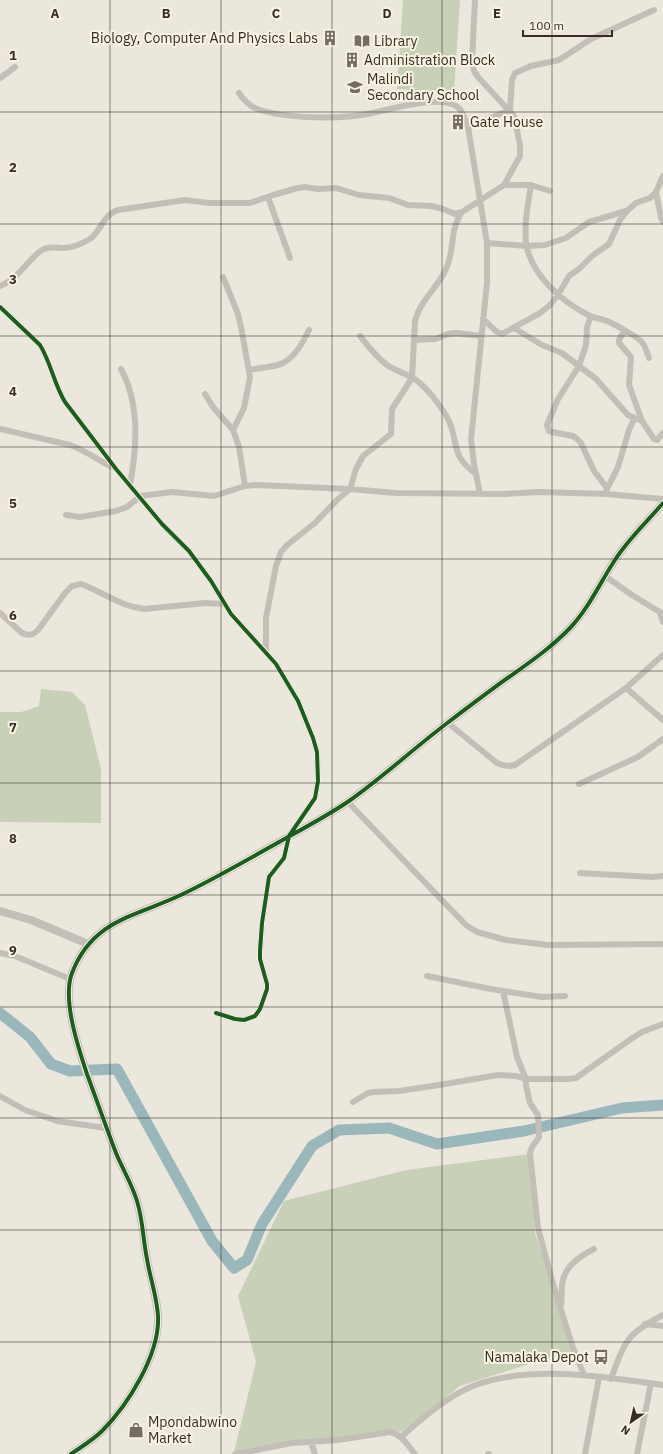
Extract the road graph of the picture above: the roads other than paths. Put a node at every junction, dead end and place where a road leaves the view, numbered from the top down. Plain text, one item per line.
1 (475, 0) edge
2 (654, 10) dead end
3 (15, 67) dead end
4 (0, 78) edge
5 (239, 93) dead end
6 (510, 110) junction
7 (468, 127) junction
8 (663, 176) edge
9 (504, 185) junction
10 (530, 185) junction
11 (550, 191) dead end
12 (656, 192) junction
13 (268, 197) junction
14 (480, 200) junction
15 (628, 210) junction
16 (461, 213) junction
17 (663, 222) edge
18 (487, 243) junction
19 (527, 246) junction
20 (290, 258) dead end
21 (223, 277) dead end
22 (0, 286) edge
23 (558, 295) junction
24 (0, 307) edge
25 (591, 316) junction
26 (484, 319) junction
27 (514, 328) junction
28 (308, 330) dead end
29 (624, 331) junction
30 (360, 336) dead end
31 (481, 336) junction
32 (415, 340) junction
33 (649, 358) dead end
34 (579, 366) junction
35 (121, 369) dead end
36 (249, 370) junction
37 (412, 378) junction
38 (206, 394) dead end
39 (634, 418) junction
40 (642, 421) junction
41 (0, 429) edge
42 (233, 430) junction
43 (663, 433) edge
44 (116, 469) junction
45 (475, 473) junction
46 (130, 485) junction
47 (246, 486) junction
48 (350, 489) junction
49 (606, 491) junction
50 (480, 494) junction
51 (140, 496) junction
52 (663, 499) edge
53 (663, 504) edge
54 (66, 515) dead end
55 (605, 576) junction
56 (224, 604) junction
57 (0, 613) edge
58 (662, 613) edge
59 (663, 622) edge
60 (266, 652) junction
61 (663, 655) edge
62 (626, 688) junction
63 (663, 720) edge
64 (448, 722) junction
65 (663, 739) edge
66 (579, 784) dead end
67 (348, 802) junction
68 (290, 836) junction
69 (580, 873) dead end
70 (663, 876) edge
71 (0, 911) edge
72 (88, 944) junction
73 (663, 944) edge
74 (0, 953) edge
75 (427, 976) dead end
76 (70, 979) junction
77 (503, 991) junction
78 (565, 996) dead end
79 (216, 1012) dead end
80 (663, 1024) edge
81 (526, 1079) junction
82 (0, 1096) edge
83 (353, 1102) dead end
84 (106, 1128) junction
85 (594, 1249) dead end
86 (560, 1307) junction
87 (663, 1315) edge
88 (644, 1324) junction
89 (663, 1326) edge
90 (584, 1375) junction
91 (599, 1378) junction
92 (611, 1379) junction
93 (651, 1383) junction
94 (663, 1384) edge
95 (401, 1437) junction
96 (311, 1442) junction
97 (71, 1454) edge
98 (235, 1454) edge
99 (315, 1454) edge
100 (415, 1454) edge
101 (584, 1454) edge
102 (637, 1454) edge

1 - 6 street
2 - 6 street
3 - 4 street
5 - 7 street
6 - 7 street
6 - 9 street
7 - 14 street
8 - 12 street
9 - 10 street
9 - 14 street
10 - 11 street
10 - 19 street
12 - 15 street
12 - 17 street
13 - 16 street
13 - 20 street
13 - 22 street
14 - 16 street
14 - 18 street
15 - 19 street
15 - 23 street
16 - 32 street
18 - 19 street
18 - 26 street
19 - 23 street
21 - 36 street
23 - 25 street
23 - 27 street
24 - 44 street
25 - 29 street
25 - 34 street
26 - 27 street
26 - 31 street
27 - 34 street
28 - 36 street
29 - 33 street
29 - 40 street
30 - 37 street
31 - 32 street
31 - 45 street
32 - 37 street
34 - 39 street
34 - 49 street
35 - 46 street
36 - 42 street
37 - 45 street
37 - 48 street
38 - 42 street
39 - 40 street
39 - 49 street
40 - 43 street
41 - 44 street
42 - 47 street
44 - 46 street
45 - 50 street
46 - 51 street
47 - 48 street
47 - 51 street
48 - 50 street
48 - 60 street
49 - 50 street
49 - 52 street
51 - 54 street
51 - 56 street
53 - 55 street
55 - 58 street
55 - 64 street
56 - 57 street
56 - 60 street
58 - 59 street
60 - 68 street
61 - 62 street
62 - 63 street
62 - 64 street
64 - 67 street
65 - 66 street
67 - 68 street
67 - 73 street
68 - 72 street
68 - 79 street
69 - 70 street
71 - 72 street
72 - 76 street
74 - 76 street
75 - 77 street
76 - 84 street
77 - 78 street
77 - 81 street
80 - 81 street
81 - 83 street
81 - 86 street
82 - 84 street
84 - 97 street
85 - 86 street
86 - 90 street
87 - 88 street
88 - 89 street
88 - 92 street
90 - 91 street
90 - 95 street
91 - 92 street
91 - 101 street
92 - 93 street
93 - 94 street
93 - 102 street
95 - 96 street
95 - 100 street
96 - 98 street
96 - 99 street

